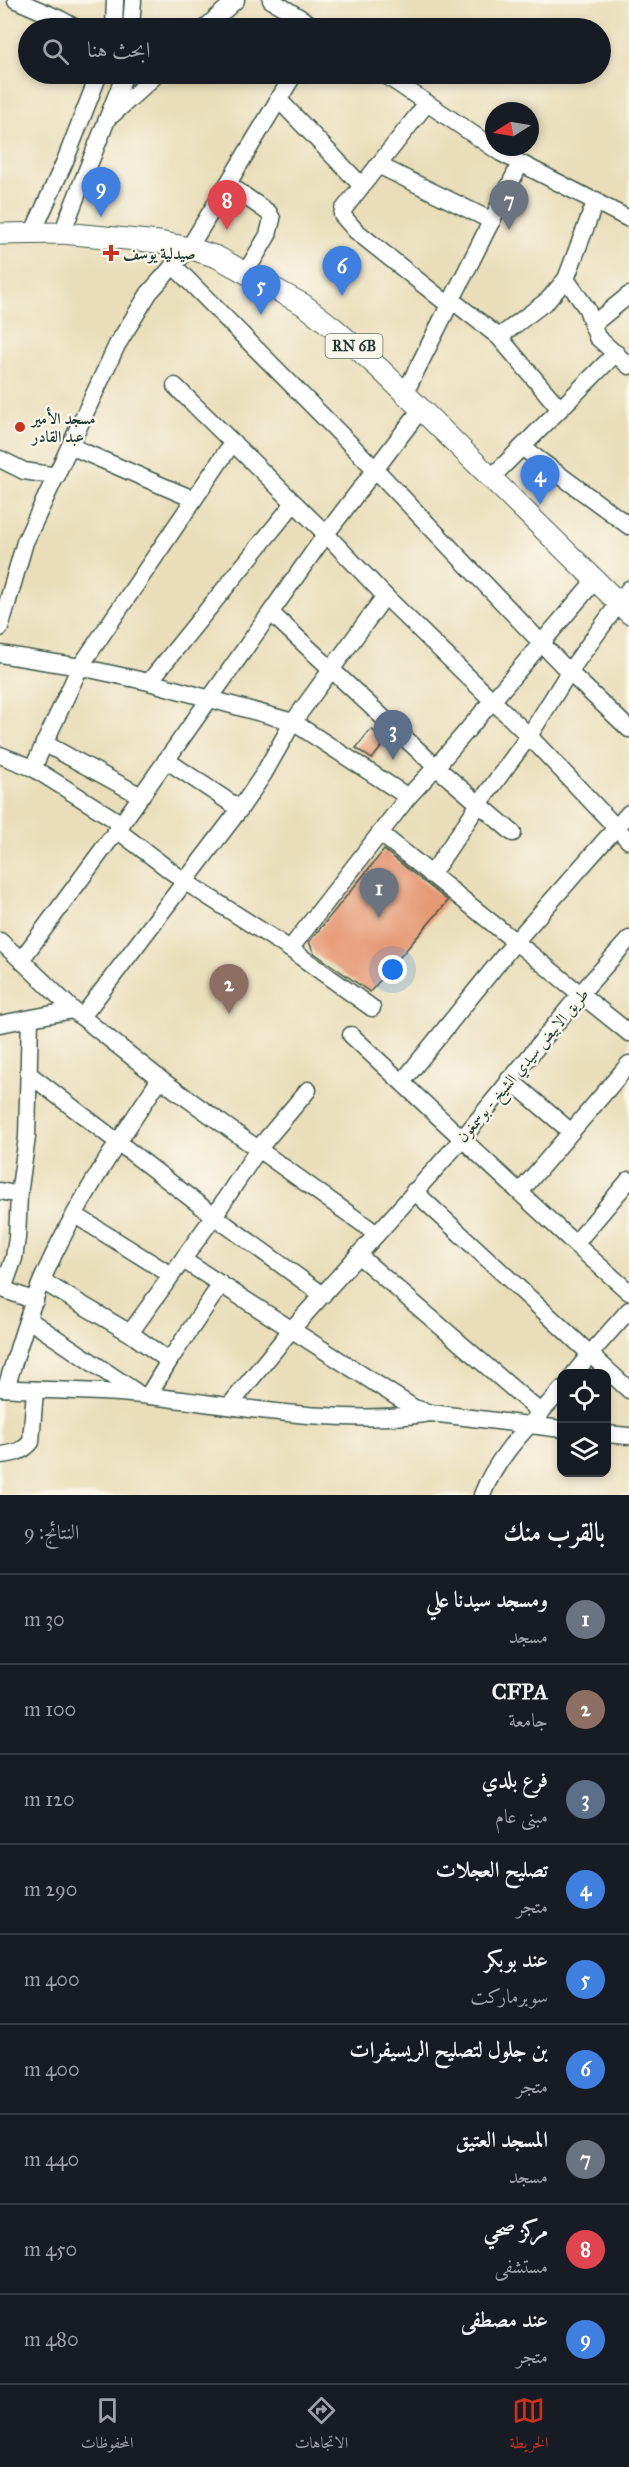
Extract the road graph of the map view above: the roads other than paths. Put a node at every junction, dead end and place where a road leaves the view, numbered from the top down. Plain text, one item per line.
1 (16, 0) edge
2 (115, 0) edge
3 (133, 0) edge
4 (236, 0) edge
5 (271, 0) edge
6 (58, 18) edge
7 (114, 18) edge
8 (132, 18) edge
9 (217, 18) edge
10 (301, 18) edge
11 (95, 84) edge
12 (121, 84) edge
13 (146, 84) edge
14 (288, 84) edge
15 (399, 84) edge
16 (278, 99) junction
17 (427, 103) junction
18 (109, 118) junction
19 (65, 161) junction
20 (520, 164) junction
21 (378, 165) junction
22 (87, 171) junction
23 (228, 184) junction
24 (362, 186) junction
25 (596, 200) junction
26 (629, 219) edge
27 (492, 221) junction
28 (33, 232) junction
29 (62, 233) junction
30 (0, 234) edge
31 (189, 248) junction
32 (173, 265) junction
33 (246, 273) junction
34 (566, 279) junction
35 (629, 295) edge
36 (452, 303) junction
37 (592, 325) junction
38 (499, 337) junction
39 (616, 353) junction
40 (629, 366) edge
41 (175, 386) dead end
42 (405, 393) junction
43 (560, 409) junction
44 (421, 410) junction
45 (233, 442) junction
46 (70, 446) junction
47 (523, 448) junction
48 (0, 459) edge
49 (375, 469) junction
50 (57, 476) junction
51 (491, 478) junction
52 (193, 499) junction
53 (294, 503) junction
54 (629, 526) edge
55 (326, 534) junction
56 (596, 579) junction
57 (385, 596) junction
58 (626, 602) edge
59 (271, 613) junction
60 (0, 628) edge
61 (542, 644) junction
62 (0, 654) edge
63 (80, 667) junction
64 (332, 671) junction
65 (569, 672) junction
66 (149, 682) junction
67 (210, 698) junction
68 (493, 700) junction
69 (293, 722) junction
70 (629, 729) edge
71 (529, 736) junction
72 (44, 743) junction
73 (0, 754) edge
74 (166, 760) junction
75 (436, 767) junction
76 (33, 768) junction
77 (141, 796) junction
78 (408, 797) junction
79 (478, 804) junction
80 (240, 809) junction
81 (629, 813) edge
82 (120, 827) junction
83 (616, 828) junction
84 (380, 833) junction
85 (513, 834) dead end
86 (629, 841) edge
87 (431, 874) junction
88 (184, 881) junction
89 (629, 939) edge
90 (0, 941) edge
91 (515, 942) junction
92 (291, 949) junction
93 (21, 960) junction
94 (581, 993) junction
95 (372, 1008) dead end
96 (77, 1013) junction
97 (30, 1019) junction
98 (0, 1024) edge
99 (629, 1032) edge
100 (351, 1035) dead end
101 (629, 1064) edge
102 (29, 1074) junction
103 (160, 1079) junction
104 (509, 1079) junction
105 (403, 1081) junction
106 (308, 1090) dead end
107 (570, 1131) junction
108 (463, 1138) junction
109 (117, 1142) junction
110 (259, 1148) junction
111 (629, 1180) edge
112 (0, 1191) edge
113 (414, 1191) junction
114 (520, 1192) junction
115 (19, 1195) junction
116 (75, 1215) junction
117 (214, 1216) junction
118 (377, 1234) junction
119 (575, 1244) junction
120 (357, 1255) junction
121 (183, 1260) junction
122 (171, 1275) junction
123 (42, 1281) junction
124 (221, 1284) junction
125 (1, 1288) edge
126 (629, 1292) edge
127 (323, 1295) junction
128 (35, 1301) junction
129 (629, 1310) edge
130 (29, 1320) junction
131 (291, 1330) junction
132 (130, 1333) junction
133 (590, 1354) junction
134 (169, 1361) junction
135 (578, 1369) edge
136 (3, 1388) edge
137 (35, 1390) junction
138 (629, 1390) edge
139 (557, 1394) edge
140 (143, 1395) junction
141 (230, 1405) junction
142 (431, 1413) junction
143 (542, 1413) junction
144 (528, 1426) junction
145 (557, 1429) edge
146 (611, 1434) edge
147 (629, 1436) edge
148 (0, 1455) edge
149 (482, 1495) edge

1 - 6 street
2 - 7 street
3 - 8 street
4 - 9 street
5 - 10 street
11 - 19 street
12 - 18 street
13 - 18 street
14 - 16 street
15 - 17 street
16 - 23 street
16 - 24 street
17 - 20 street
17 - 21 street
18 - 22 street
19 - 22 street
19 - 28 street
20 - 25 street
20 - 27 street
21 - 24 street
21 - 27 street
22 - 29 street
23 - 31 street
23 - 33 street
24 - 36 street
25 - 26 street
25 - 34 street
27 - 36 street
28 - 29 main road, RN 6B
28 - 30 main road, RN 6B
29 - 31 main road, RN 6B
31 - 32 street
31 - 33 main road, RN 6B
32 - 46 street
32 - 49 street
33 - 42 main road, RN 6B
34 - 37 street
34 - 38 street
35 - 37 street
36 - 38 street
36 - 42 street
37 - 39 street
38 - 43 street
39 - 40 street
39 - 43 street
41 - 45 street
42 - 44 main road, RN 6B
43 - 47 street
44 - 49 street
44 - 51 main road, RN 6B
45 - 52 street
45 - 53 street
46 - 50 street
46 - 52 street
47 - 51 street
47 - 54 street
48 - 50 street
49 - 55 street
49 - 61 street
50 - 60 street
51 - 56 main road, RN 6B
52 - 63 street
53 - 55 street
53 - 66 street
55 - 57 street
55 - 59 street
56 - 58 main road, RN 6B
56 - 61 street
57 - 64 street
57 - 68 street
58 - 65 street
59 - 64 street
59 - 67 street
61 - 65 street
61 - 68 street
62 - 63 street
63 - 66 street
63 - 72 street
64 - 69 street
64 - 75 street
65 - 70 street
65 - 71 street
66 - 67 street
67 - 69 street
67 - 74 street
68 - 71 street
68 - 75 street
69 - 78 street
69 - 80 street
71 - 79 street
71 - 83 street
72 - 76 street
72 - 77 street
73 - 76 street
74 - 77 street
74 - 80 street
75 - 78 street
75 - 79 street
76 - 82 street
77 - 82 street
78 - 84 street
79 - 85 street
79 - 87 street
80 - 88 street
81 - 83 street
82 - 88 street
82 - 93 street
83 - 86 street
83 - 91 street
84 - 87 street
84 - 92 street
87 - 91 street
88 - 92 street
88 - 96 street
89 - 94 street, طريق الابيض سيدي الشيخ - بوسمغون
90 - 93 street
91 - 94 street
91 - 105 street
92 - 95 street
93 - 96 street
94 - 99 street
94 - 104 street, طريق الابيض سيدي الشيخ - بوسمغون
96 - 97 street
96 - 103 street
97 - 98 street
97 - 102 street
100 - 105 street
101 - 107 street
102 - 109 street
102 - 115 street
103 - 109 street
103 - 110 street
104 - 107 street
104 - 108 street, طريق الابيض سيدي الشيخ - بوسمغون
105 - 108 street
106 - 110 street
107 - 114 street
108 - 113 street, طريق الابيض سيدي الشيخ - بوسمغون
108 - 114 street
109 - 116 street
109 - 117 street
110 - 117 street
110 - 118 street
111 - 119 street
112 - 115 street
113 - 118 street, طريق الابيض سيدي الشيخ - بوسمغون
113 - 133 street
114 - 119 street
115 - 125 street
116 - 122 street
116 - 123 street
117 - 121 street
117 - 127 street
118 - 120 street, طريق الابيض سيدي الشيخ - بوسمغون
119 - 126 street
120 - 127 street, طريق الابيض سيدي الشيخ - بوسمغون
120 - 143 street
121 - 122 street
121 - 124 street
122 - 132 street
123 - 128 street
123 - 132 street
124 - 131 street
124 - 134 street
125 - 128 street
127 - 131 street, طريق الابيض سيدي الشيخ - بوسمغون
128 - 130 street
129 - 133 street
130 - 136 street
130 - 140 street
131 - 141 street, طريق الابيض سيدي الشيخ - بوسمغون
131 - 142 street
132 - 134 street
133 - 135 street
133 - 138 street
134 - 140 street
136 - 137 street
137 - 140 street
137 - 148 street
139 - 143 street
140 - 141 street
141 - 142 street
142 - 144 street
143 - 144 street
144 - 145 street
144 - 149 street
146 - 147 street

